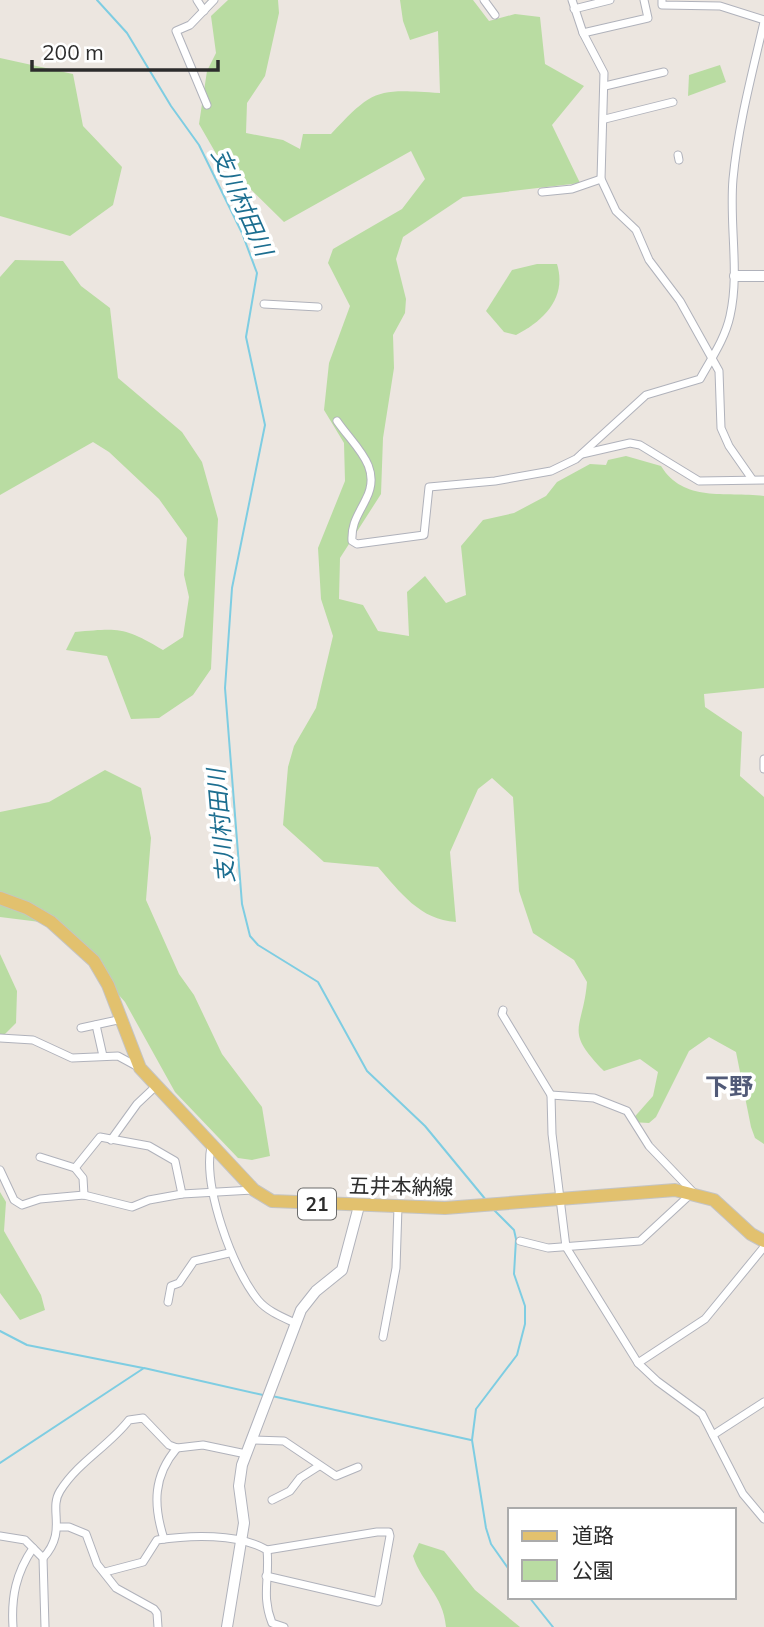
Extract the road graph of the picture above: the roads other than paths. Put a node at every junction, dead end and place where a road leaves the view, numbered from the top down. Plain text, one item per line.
1 (197, 0) edge
2 (214, 0) edge
3 (484, 0) edge
4 (572, 0) edge
5 (610, 0) edge
6 (644, 0) edge
7 (662, 0) edge
8 (689, 3) edge
9 (720, 3) edge
10 (574, 9) junction
11 (204, 11) junction
12 (495, 15) dead end
13 (764, 21) edge
14 (583, 33) junction
15 (664, 72) dead end
16 (605, 86) junction
17 (673, 102) dead end
18 (207, 105) dead end
19 (604, 119) junction
20 (601, 180) junction
21 (542, 191) dead end
22 (736, 276) junction
23 (764, 276) edge
24 (264, 304) dead end
25 (318, 307) dead end
26 (712, 357) junction
27 (337, 421) dead end
28 (582, 454) junction
29 (752, 479) junction
30 (764, 480) edge
31 (764, 759) edge
32 (764, 769) edge
33 (0, 898) edge
34 (503, 1010) dead end
35 (122, 1019) junction
36 (96, 1025) junction
37 (81, 1028) dead end
38 (0, 1038) edge
39 (103, 1056) junction
40 (140, 1068) junction
41 (155, 1087) junction
42 (551, 1095) junction
43 (111, 1140) junction
44 (211, 1146) junction
45 (40, 1157) dead end
46 (75, 1168) junction
47 (0, 1170) edge
48 (254, 1190) junction
49 (693, 1192) junction
50 (214, 1193) junction
51 (182, 1194) junction
52 (84, 1195) junction
53 (562, 1199) junction
54 (359, 1206) junction
55 (398, 1207) junction
56 (520, 1241) dead end
57 (764, 1241) edge
58 (566, 1247) junction
59 (764, 1247) edge
60 (229, 1253) junction
61 (167, 1302) dead end
62 (295, 1323) junction
63 (383, 1337) dead end
64 (638, 1363) junction
65 (764, 1402) edge
66 (713, 1435) junction
67 (251, 1440) junction
68 (177, 1448) junction
69 (246, 1454) junction
70 (320, 1466) junction
71 (358, 1467) dead end
72 (272, 1500) dead end
73 (764, 1519) edge
74 (58, 1527) junction
75 (0, 1536) edge
76 (164, 1539) junction
77 (241, 1541) junction
78 (33, 1548) junction
79 (267, 1550) junction
80 (43, 1558) junction
81 (105, 1572) junction
82 (266, 1576) junction
83 (13, 1627) edge
84 (45, 1627) edge
85 (158, 1627) edge
86 (227, 1627) edge
87 (284, 1627) edge

1 - 11 street
2 - 11 street
3 - 12 street
4 - 10 street
5 - 10 street
6 - 14 street
7 - 8 street
8 - 9 street
9 - 13 street
10 - 14 street
11 - 18 street
13 - 22 street
14 - 16 street
15 - 16 street
16 - 19 street
17 - 19 street
19 - 20 street
20 - 21 street
20 - 26 street
22 - 23 main road
22 - 26 street
24 - 25 street
26 - 28 street
26 - 29 street
27 - 28 street
28 - 29 street
29 - 30 street
31 - 32 street
33 - 35 main road, 五井本納線 / 21
34 - 42 street
35 - 36 street
35 - 40 main road, 五井本納線 / 21
36 - 37 street
36 - 39 street
38 - 39 street
39 - 40 street
40 - 41 main road, 五井本納線 / 21
41 - 43 street
41 - 44 main road, 五井本納線 / 21
42 - 49 street
42 - 53 street
43 - 46 street
43 - 51 street
44 - 48 main road, 五井本納線 / 21
44 - 50 street
45 - 46 street
46 - 52 street
47 - 52 street
48 - 50 street
48 - 54 main road, 五井本納線 / 21
49 - 53 main road, 五井本納線 / 21
49 - 57 main road, 五井本納線 / 21
49 - 58 street
50 - 51 street
50 - 60 street
51 - 52 street
53 - 55 main road, 五井本納線 / 21
53 - 58 street
54 - 55 main road, 五井本納線 / 21
54 - 62 main road
55 - 63 street
56 - 58 street
58 - 64 street
59 - 64 street
60 - 61 street
60 - 62 street
62 - 67 main road
64 - 66 street
65 - 66 street
66 - 73 street
67 - 69 main road
67 - 70 street
68 - 69 street
68 - 74 street
68 - 76 street
69 - 77 main road
70 - 71 street
70 - 72 street
74 - 80 street
74 - 81 street
75 - 78 street
76 - 77 street
76 - 81 street
77 - 79 street
77 - 86 main road
78 - 80 street
78 - 83 street
79 - 82 street
79 - 82 street
80 - 84 street
81 - 85 street
82 - 87 street

